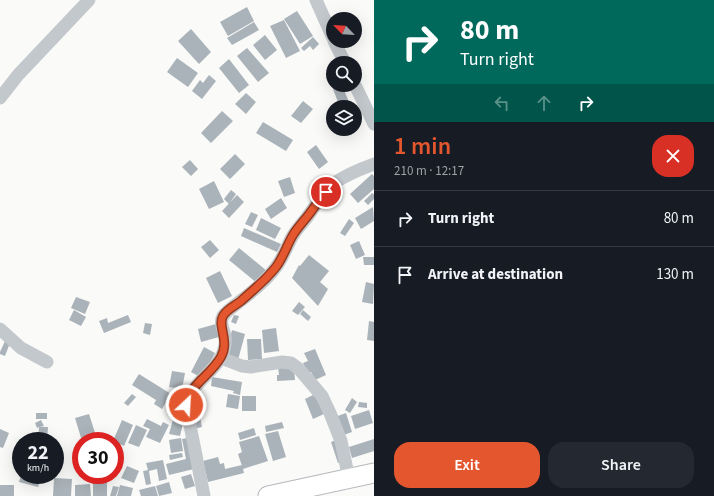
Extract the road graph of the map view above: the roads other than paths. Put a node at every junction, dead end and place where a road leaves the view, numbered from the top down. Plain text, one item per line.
1 (89, 0) edge
2 (316, 0) edge
3 (326, 22) edge
4 (358, 92) edge
5 (0, 98) edge
6 (374, 124) edge
7 (374, 164) edge
8 (0, 329) edge
9 (220, 358) junction
10 (47, 362) dead end
11 (374, 473) edge
12 (349, 479) junction
13 (374, 486) edge
14 (204, 496) edge
15 (268, 496) edge
16 (325, 496) edge

1 - 5 street
2 - 3 street
4 - 6 street
7 - 9 street
8 - 10 street
9 - 12 street
9 - 14 street
11 - 12 highway
12 - 15 highway
13 - 16 highway

